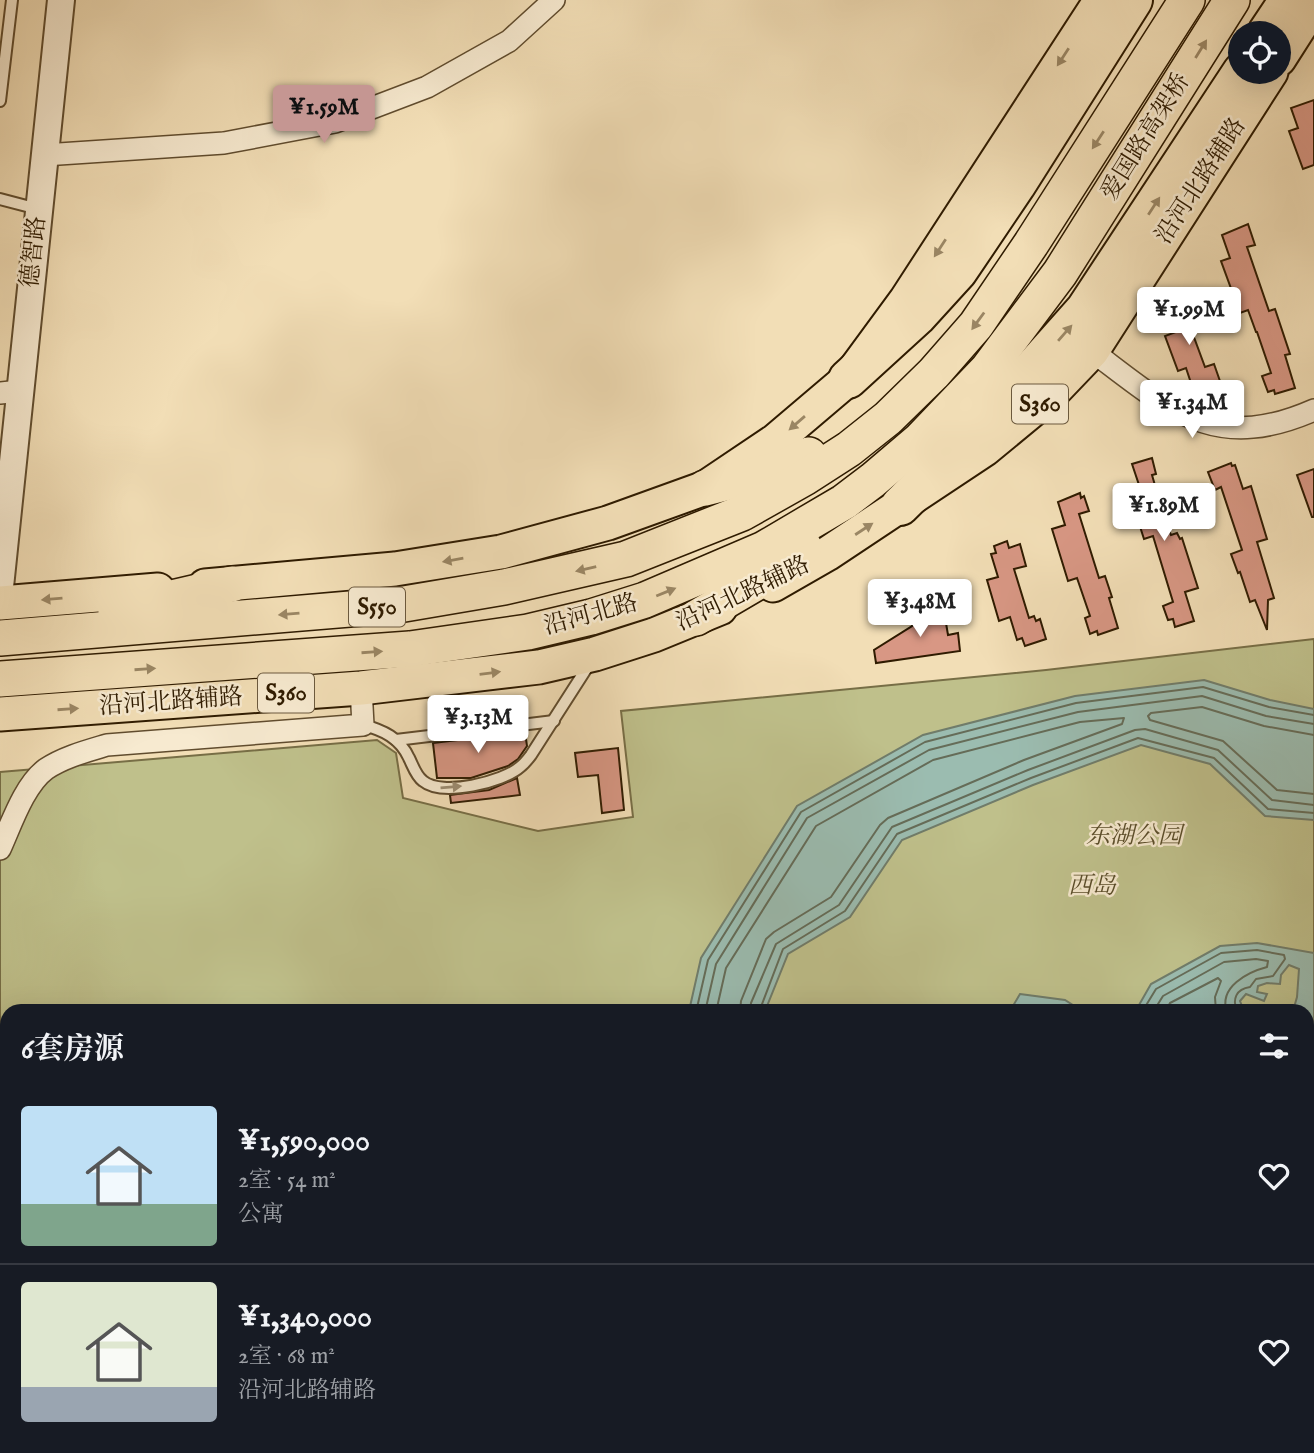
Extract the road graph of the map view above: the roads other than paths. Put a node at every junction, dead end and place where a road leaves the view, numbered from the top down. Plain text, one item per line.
1 (12, 0) edge
2 (61, 0) edge
3 (554, 0) edge
4 (1101, 0) edge
5 (1133, 0) edge
6 (1187, 0) edge
7 (1232, 0) edge
8 (1289, 0) edge
9 (1314, 4) edge
10 (1275, 21) edge
11 (1291, 40) edge
12 (1234, 84) edge
13 (1263, 84) edge
14 (0, 101) edge
15 (44, 155) junction
16 (0, 199) edge
17 (38, 210) junction
18 (1031, 244) joint
19 (1060, 273) joint
20 (1092, 351) junction
21 (848, 379) junction
22 (10, 392) edge
23 (1314, 410) edge
24 (888, 418) junction
25 (920, 440) junction
26 (705, 488) junction
27 (900, 506) junction
28 (4, 513) edge
29 (232, 584) junction
30 (0, 587) edge
31 (0, 603) edge
32 (696, 618) junction
33 (0, 638) edge
34 (595, 654) junction
35 (0, 679) edge
36 (361, 688) junction
37 (8, 716) edge
38 (554, 721) junction
39 (363, 725) junction
40 (396, 740) junction
41 (0, 849) edge

1 - 14 lane
2 - 15 street, 德智路
3 - 15 street
4 -> 21 main road
5 - 21 highway
6 -> 18 highway, 爱国路高架桥
19 -> 7 highway, 爱国路高架桥
8 - 10 highway
9 - 11 main road
27 -> 12 highway
13 - 20 main road, 沿河北路辅路 / S360
15 - 17 street, 德智路
16 - 17 lane
17 - 22 street, 德智路
18 -> 24 highway, 沿河北路
19 - 25 highway, 沿河北路
20 - 23 street
20 - 27 main road, 沿河北路辅路 / S360
21 -> 26 main road
22 - 28 street, 德智路
24 - 26 highway
24 -> 33 highway, 沿河北路 / S550
25 - 32 highway
35 -> 25 highway, 沿河北路
26 -> 29 main road
32 -> 27 main road, 沿河北路辅路 / S360
28 - 30 street, 德智路
29 -> 31 main road
29 - 33 highway
32 - 34 main road, 沿河北路辅路 / S360
36 -> 34 main road, 沿河北路辅路 / S360
34 - 38 lane
37 -> 36 main road, 沿河北路辅路 / S360
36 - 39 street
38 - 40 lane
40 -> 38 lane
39 - 40 lane
39 - 41 street

